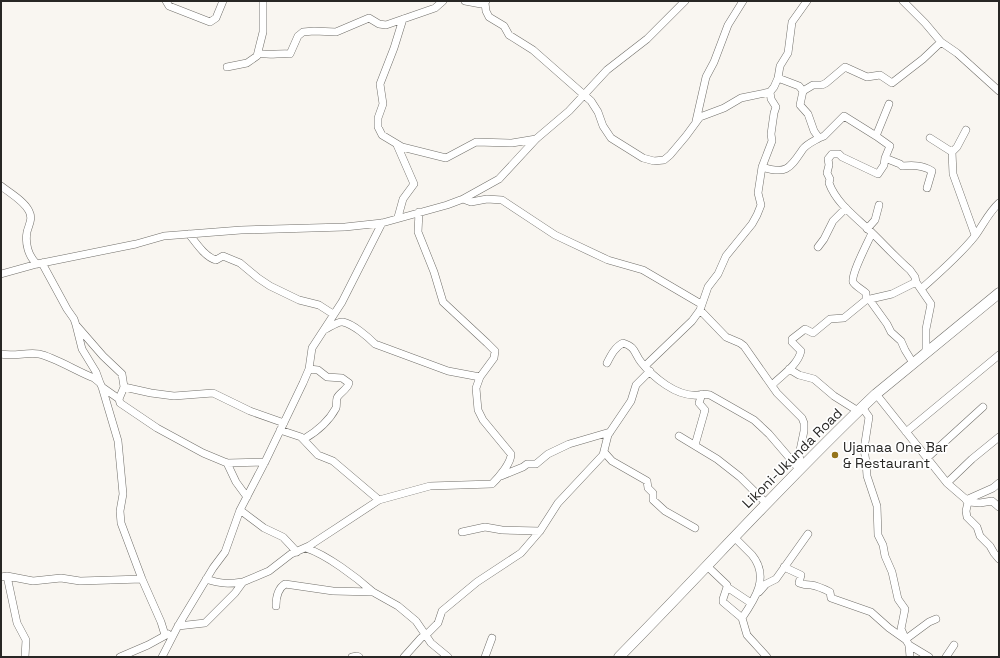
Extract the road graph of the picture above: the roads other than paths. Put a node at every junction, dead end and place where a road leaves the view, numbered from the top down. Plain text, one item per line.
1 (166, 1) edge
2 (223, 1) edge
3 (263, 1) edge
4 (443, 1) edge
5 (465, 1) edge
6 (743, 1) edge
7 (807, 1) edge
8 (903, 1) edge
9 (485, 2) edge
10 (683, 2) edge
11 (403, 19) junction
12 (941, 42) junction
13 (258, 53) junction
14 (227, 67) dead end
15 (778, 78) junction
16 (803, 91) junction
17 (999, 91) edge
18 (770, 92) junction
19 (585, 95) junction
20 (889, 104) dead end
21 (696, 122) junction
22 (966, 130) dead end
23 (876, 136) junction
24 (819, 138) junction
25 (930, 138) dead end
26 (536, 139) junction
27 (397, 145) junction
28 (952, 152) junction
29 (885, 158) junction
30 (762, 167) junction
31 (1, 186) edge
32 (927, 188) dead end
33 (463, 198) junction
34 (999, 203) edge
35 (879, 205) dead end
36 (846, 208) junction
37 (419, 212) junction
38 (398, 217) junction
39 (382, 223) junction
40 (870, 231) junction
41 (189, 234) junction
42 (975, 235) junction
43 (818, 247) dead end
44 (39, 263) junction
45 (1, 274) edge
46 (916, 282) junction
47 (921, 289) junction
48 (999, 293) edge
49 (867, 299) junction
50 (700, 307) junction
51 (334, 314) junction
52 (76, 325) junction
53 (326, 329) junction
54 (1, 354) edge
55 (926, 354) junction
56 (999, 355) edge
57 (607, 363) dead end
58 (913, 363) junction
59 (647, 368) junction
60 (309, 369) junction
61 (789, 369) junction
62 (480, 377) junction
63 (101, 385) junction
64 (772, 385) junction
65 (124, 387) junction
66 (702, 394) junction
67 (876, 394) junction
68 (118, 399) junction
69 (983, 407) dead end
70 (860, 409) junction
71 (284, 423) junction
72 (280, 430) junction
73 (610, 432) junction
74 (906, 432) junction
75 (679, 436) dead end
76 (999, 437) edge
77 (304, 439) junction
78 (695, 445) junction
79 (604, 452) junction
80 (927, 458) junction
81 (227, 462) junction
82 (265, 462) junction
83 (801, 467) junction
84 (500, 476) junction
85 (947, 483) junction
86 (999, 483) edge
87 (246, 497) junction
88 (379, 500) junction
89 (967, 501) junction
90 (767, 504) junction
91 (999, 507) edge
92 (240, 510) junction
93 (695, 528) dead end
94 (540, 531) junction
95 (462, 532) dead end
96 (808, 534) dead end
97 (734, 537) junction
98 (306, 548) junction
99 (297, 552) junction
100 (999, 559) edge
101 (707, 566) junction
102 (784, 567) junction
103 (4, 577) edge
104 (142, 579) junction
105 (206, 579) junction
106 (243, 582) junction
107 (727, 588) junction
108 (373, 592) junction
109 (756, 595) junction
110 (751, 603) junction
111 (276, 606) dead end
112 (742, 618) junction
113 (936, 619) dead end
114 (177, 627) junction
115 (165, 635) junction
116 (425, 635) junction
117 (492, 638) dead end
118 (907, 641) junction
119 (954, 645) dead end
120 (25, 657) edge
121 (120, 657) edge
122 (162, 657) edge
123 (352, 657) edge
124 (359, 657) edge
125 (404, 657) edge
126 (448, 657) edge
127 (485, 657) edge
128 (619, 657) edge
129 (767, 657) edge
130 (910, 657) edge
131 (929, 657) edge
132 (946, 657) edge

1 - 2 street
3 - 13 street
4 - 11 street
5 - 9 street
6 - 21 street
7 - 15 street
8 - 12 street
9 - 19 street
10 - 19 street
11 - 13 street
11 - 27 street
12 - 16 street
12 - 17 street
13 - 14 street
15 - 16 street
15 - 18 street
16 - 24 street
18 - 21 street
18 - 30 street
19 - 21 street
19 - 26 street
20 - 23 street
22 - 28 street
23 - 24 street
23 - 29 street
24 - 30 street
25 - 28 street
26 - 27 street
26 - 33 street
27 - 38 street
28 - 42 street
29 - 32 street
29 - 36 street
30 - 50 street
31 - 44 street
33 - 37 street
33 - 50 street
34 - 42 street
35 - 40 street
36 - 40 street
36 - 43 street
37 - 38 street
37 - 62 street
38 - 39 street
39 - 41 street
39 - 51 street
40 - 46 street
40 - 49 street
41 - 44 street
41 - 51 street
42 - 47 street
44 - 45 street
44 - 52 street
46 - 47 street
46 - 49 street
47 - 55 street
48 - 55 highway, Likoni-Ukunda Road
49 - 58 street
49 - 61 street
50 - 59 street
50 - 64 street
51 - 53 street
52 - 63 street
52 - 65 street
53 - 60 street
53 - 62 street
54 - 63 street
55 - 58 highway, Likoni-Ukunda Road
56 - 74 street
57 - 59 street
58 - 67 highway, Likoni-Ukunda Road
59 - 66 street
59 - 73 street
60 - 71 street
60 - 77 street
61 - 64 street
61 - 70 street
62 - 84 street
63 - 68 street
63 - 104 street
64 - 83 street
65 - 68 street
65 - 71 street
66 - 78 street
66 - 83 street
67 - 70 highway, Likoni-Ukunda Road
67 - 74 street
68 - 81 street
69 - 80 street
70 - 83 highway, Likoni-Ukunda Road
70 - 118 street
71 - 72 street
72 - 77 street
72 - 82 street
73 - 79 street
73 - 84 street
74 - 80 street
75 - 78 street
76 - 85 street
77 - 88 street
78 - 90 street
79 - 93 street
79 - 94 street
80 - 85 street
81 - 82 street
81 - 87 street
82 - 87 street
83 - 90 highway, Likoni-Ukunda Road
84 - 88 street
85 - 89 street
86 - 89 street
87 - 92 street
88 - 98 street
89 - 91 street
89 - 100 street
90 - 97 highway, Likoni-Ukunda Road
92 - 99 street
92 - 105 street
94 - 95 street
94 - 116 street
96 - 102 street
97 - 101 highway, Likoni-Ukunda Road
97 - 109 street
98 - 99 street
98 - 108 street
99 - 106 street
101 - 107 street
101 - 128 highway, Likoni-Ukunda Road
102 - 109 street
102 - 118 street
103 - 104 street
103 - 120 street
104 - 115 street
105 - 106 street
105 - 114 street
106 - 114 street
107 - 110 street
107 - 112 street
108 - 111 street
108 - 116 street
109 - 110 street
110 - 112 street
112 - 129 street
113 - 118 street
114 - 115 street
114 - 122 street
115 - 121 street
116 - 125 street
116 - 126 street
117 - 127 street
118 - 130 street
118 - 131 street
119 - 132 street
123 - 124 street

